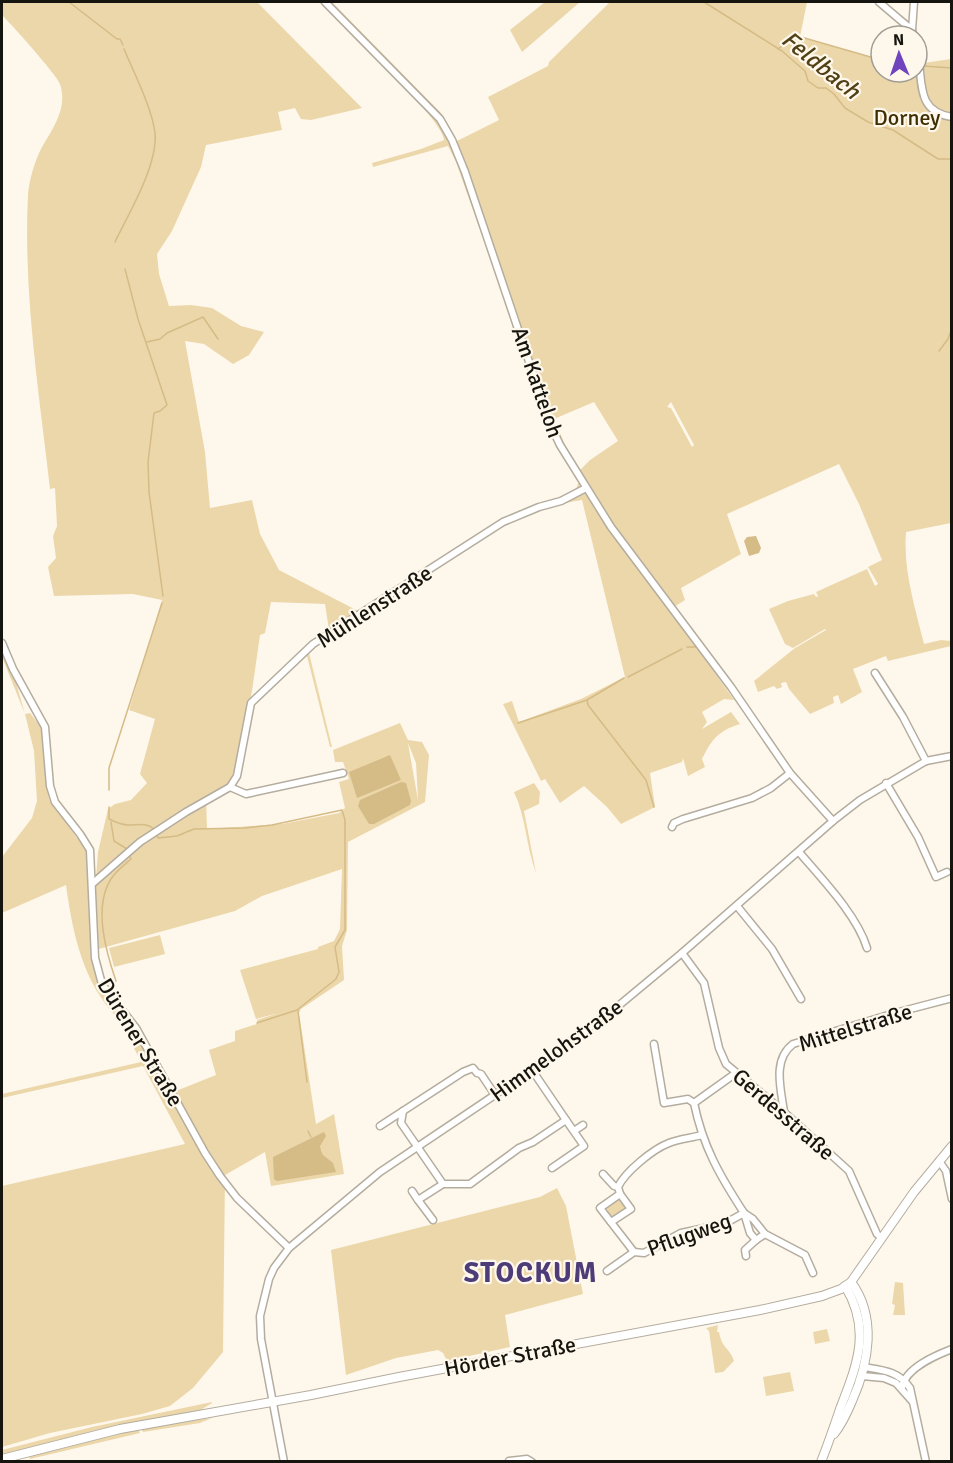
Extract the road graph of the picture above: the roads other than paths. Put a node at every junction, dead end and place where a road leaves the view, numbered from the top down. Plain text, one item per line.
1 (325, 2) edge
2 (879, 2) edge
3 (914, 2) edge
4 (902, 24) edge
5 (913, 24) edge
6 (922, 84) edge
7 (951, 117) edge
8 (586, 488) junction
9 (2, 643) edge
10 (875, 673) dead end
11 (951, 756) edge
12 (926, 761) junction
13 (343, 773) dead end
14 (790, 773) junction
15 (886, 783) junction
16 (230, 787) junction
17 (833, 821) junction
18 (672, 827) dead end
19 (799, 852) junction
20 (947, 872) dead end
21 (92, 884) junction
22 (737, 906) junction
23 (867, 948) dead end
24 (682, 953) junction
25 (951, 998) edge
26 (801, 999) dead end
27 (654, 1044) dead end
28 (532, 1070) junction
29 (736, 1073) junction
30 (495, 1095) junction
31 (694, 1103) junction
32 (402, 1111) junction
33 (784, 1112) junction
34 (566, 1120) junction
35 (583, 1125) dead end
36 (380, 1126) dead end
37 (574, 1131) junction
38 (702, 1135) junction
39 (951, 1146) edge
40 (416, 1147) junction
41 (939, 1161) junction
42 (552, 1168) dead end
43 (603, 1173) dead end
44 (443, 1184) junction
45 (619, 1190) junction
46 (412, 1191) dead end
47 (951, 1199) edge
48 (418, 1200) junction
49 (744, 1213) junction
50 (433, 1220) dead end
51 (611, 1222) junction
52 (765, 1234) junction
53 (882, 1238) junction
54 (756, 1240) junction
55 (289, 1248) junction
56 (634, 1252) junction
57 (746, 1256) dead end
58 (606, 1271) dead end
59 (813, 1273) dead end
60 (848, 1284) junction
61 (951, 1349) edge
62 (864, 1367) junction
63 (858, 1373) junction
64 (904, 1379) junction
65 (902, 1388) junction
66 (912, 1401) junction
67 (273, 1402) junction
68 (2, 1459) edge
69 (284, 1461) edge
70 (509, 1461) edge
71 (532, 1461) edge
72 (821, 1461) edge
73 (926, 1461) edge

1 - 8 street, Am Katteloh
2 - 4 street
3 - 5 street
6 - 7 street
8 - 14 street, Am Katteloh
8 - 16 street, Mühlenstraße
9 - 21 street, Dürener Straße
10 - 12 street
11 - 12 street, Himmelohstraße
12 - 15 street, Himmelohstraße
13 - 16 street
14 - 17 street, Am Katteloh
14 - 18 street
15 - 17 street, Himmelohstraße
15 - 20 street
16 - 21 street
17 - 19 street, Himmelohstraße
19 - 22 street, Himmelohstraße
19 - 23 street
21 - 55 street, Dürener Straße
22 - 24 street, Himmelohstraße
22 - 26 street
24 - 28 street, Himmelohstraße
24 - 29 street, Gerdesstraße
25 - 33 street, Mittelstraße
27 - 31 street
28 - 30 street, Himmelohstraße
28 - 34 street
29 - 31 street
29 - 33 street, Gerdesstraße
30 - 32 street
30 - 40 street, Himmelohstraße
31 - 38 street, Pflugweg
32 - 36 street
32 - 40 street
33 - 53 street, Gerdesstraße
34 - 37 street
34 - 44 street
35 - 37 street
37 - 42 street
38 - 45 street
38 - 49 street, Pflugweg
39 - 41 main road
40 - 44 street
40 - 55 street, Himmelohstraße
41 - 47 street
41 - 53 main road
43 - 45 street
44 - 48 street
45 - 51 street
45 - 51 street, Pflugweg
46 - 48 street
48 - 50 street
49 - 52 street, Pflugweg
49 - 54 street, Pflugweg
49 - 56 street, Pflugweg
51 - 56 street, Pflugweg
52 - 54 street, Pflugweg
52 - 59 street, Pflugweg
53 - 60 main road
54 - 57 street, Pflugweg
55 - 67 street, Himmelohstraße
56 - 58 street, Pflugweg
60 - 62 main road
60 - 63 main road
60 - 67 main road, Hörder Straße
61 - 64 street
62 - 63 main road
62 - 64 street
63 - 65 street
63 - 72 main road
64 - 65 street
64 - 66 street
65 - 66 street
66 - 73 street
67 - 68 main road, Hörder Straße
67 - 69 street, Himmelohstraße
70 - 71 street

